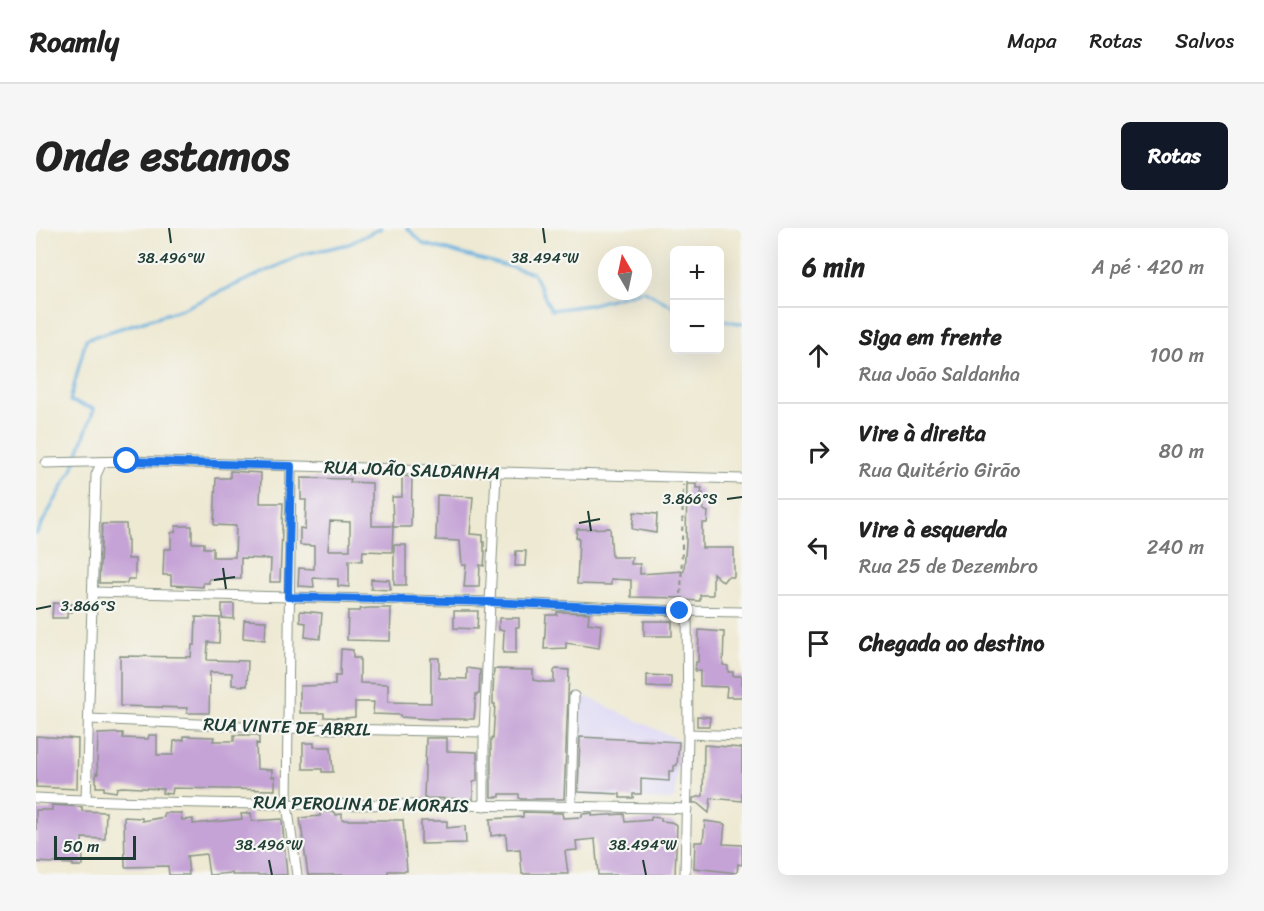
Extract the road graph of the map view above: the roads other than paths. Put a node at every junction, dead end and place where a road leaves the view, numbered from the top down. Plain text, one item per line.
1 (102, 462) junction
2 (46, 463) dead end
3 (291, 466) junction
4 (496, 473) junction
5 (742, 479) edge
6 (93, 592) junction
7 (288, 597) junction
8 (489, 602) junction
9 (683, 611) junction
10 (742, 612) edge
11 (574, 696) dead end
12 (90, 719) junction
13 (287, 728) junction
14 (484, 732) junction
15 (688, 734) junction
16 (742, 736) edge
17 (36, 798) edge
18 (86, 800) junction
19 (287, 804) junction
20 (572, 805) junction
21 (484, 806) junction
22 (687, 809) junction
23 (297, 875) edge
24 (685, 875) edge

1 - 2 street, RUA JOÃO SALDANHA
1 - 3 street, RUA JOÃO SALDANHA
1 - 6 street
3 - 4 street, RUA JOÃO SALDANHA
3 - 7 street
4 - 5 street, RUA JOÃO SALDANHA
4 - 8 street
6 - 7 street
6 - 12 street
7 - 8 street
7 - 13 street
8 - 9 street
8 - 14 street
9 - 10 street
9 - 15 street
11 - 20 street
12 - 13 street, RUA VINTE DE ABRIL
12 - 18 street
13 - 14 street, RUA VINTE DE ABRIL
13 - 19 street
14 - 21 street
15 - 16 street
15 - 22 street
17 - 18 street, RUA PEROLINA DE MORAIS
18 - 19 street, RUA PEROLINA DE MORAIS
19 - 21 street, RUA PEROLINA DE MORAIS
19 - 23 street
20 - 21 street, RUA PEROLINA DE MORAIS
20 - 22 street, RUA PEROLINA DE MORAIS
22 - 24 street

